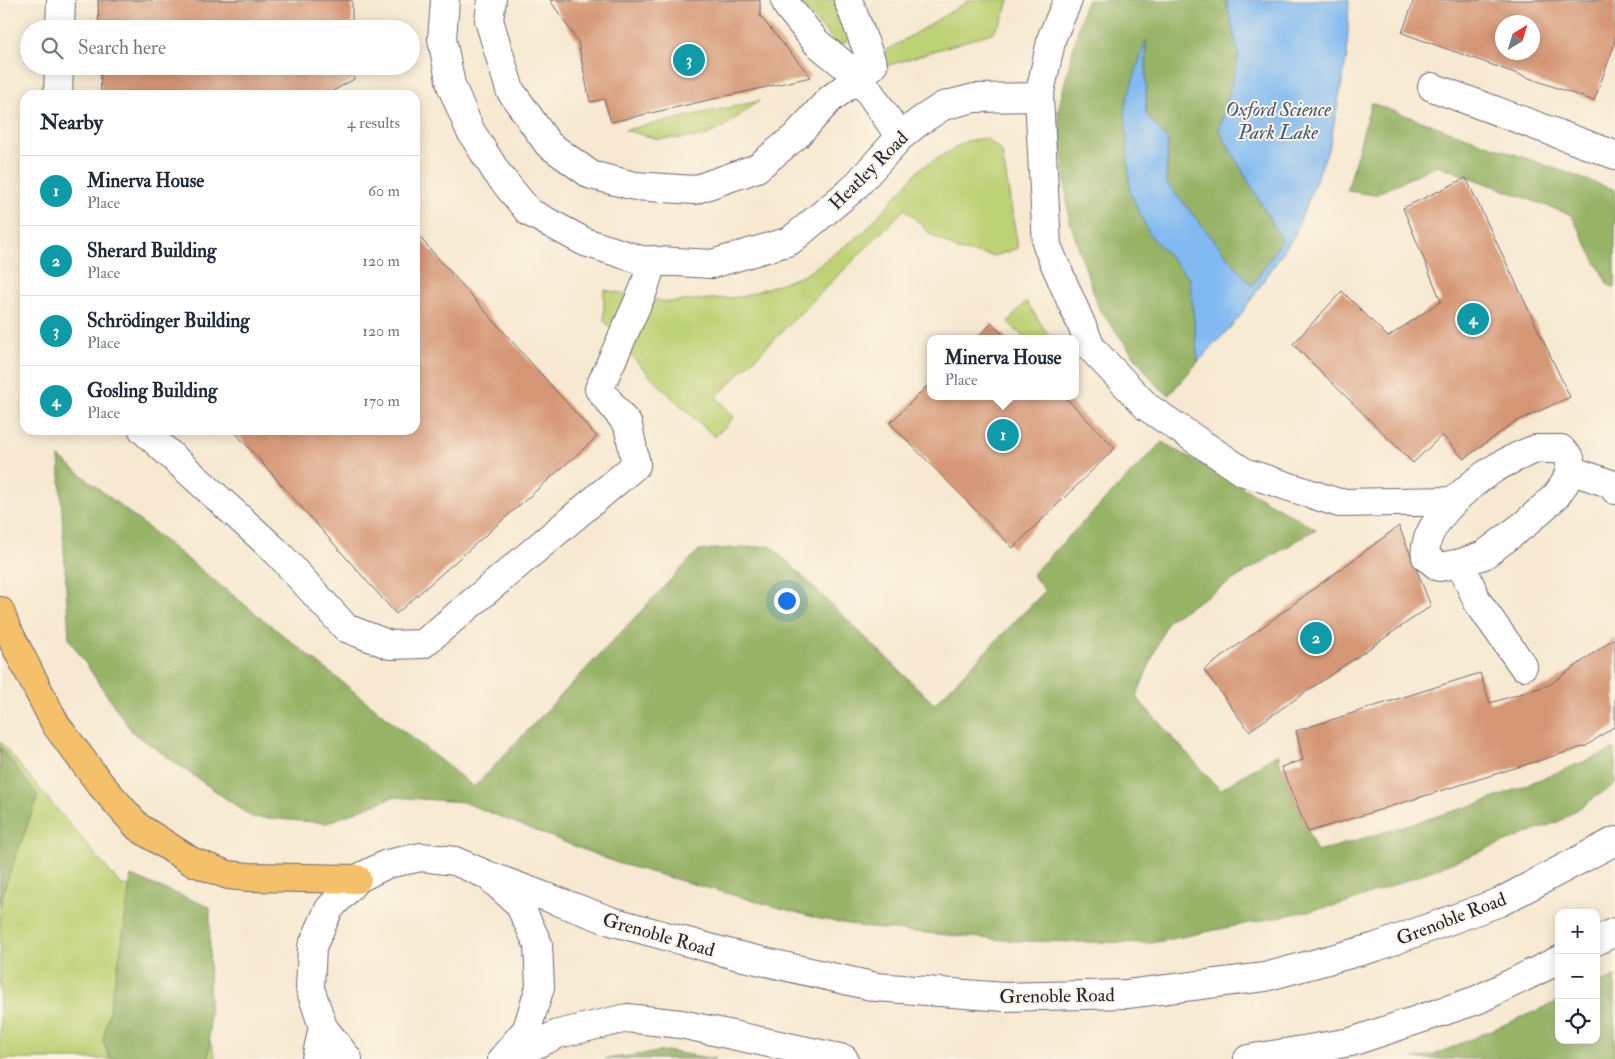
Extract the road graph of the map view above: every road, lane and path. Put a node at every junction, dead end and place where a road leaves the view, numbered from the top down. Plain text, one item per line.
1 (61, 0) edge
2 (445, 0) edge
3 (492, 0) edge
4 (785, 0) edge
5 (848, 0) edge
6 (1068, 0) edge
7 (60, 20) edge
8 (59, 75) edge
9 (859, 77) junction
10 (1432, 87) dead end
11 (58, 90) edge
12 (1039, 97) junction
13 (900, 136) junction
14 (1615, 155) edge
15 (653, 260) junction
16 (148, 435) edge
17 (1570, 470) junction
18 (1615, 490) edge
19 (1453, 501) junction
20 (1461, 563) junction
21 (0, 611) edge
22 (1523, 666) dead end
23 (1615, 841) edge
24 (487, 875) junction
25 (357, 879) junction
26 (1615, 932) edge
27 (1600, 939) edge
28 (1555, 962) edge
29 (323, 1027) junction
30 (316, 1059) edge
31 (348, 1059) edge
32 (504, 1059) edge
33 (844, 1059) edge
34 (1253, 1059) edge

1 - 7 street
2 - 15 street, Heatley Road
3 - 9 street
4 - 9 street
5 - 9 street
6 - 12 street
8 - 11 street
9 - 13 street
10 - 14 street
12 - 13 street, Heatley Road
12 - 19 street
13 - 15 street, Heatley Road
15 - 16 street
17 - 18 street
17 - 19 street
17 - 20 street
19 - 20 street
20 - 22 street
21 - 25 main road
23 - 24 street, Grenoble Road
24 - 25 street, Grenoble Road
24 - 32 street
25 - 29 street
26 - 27 street
28 - 34 street
29 - 30 street
29 - 31 street
32 - 33 street

